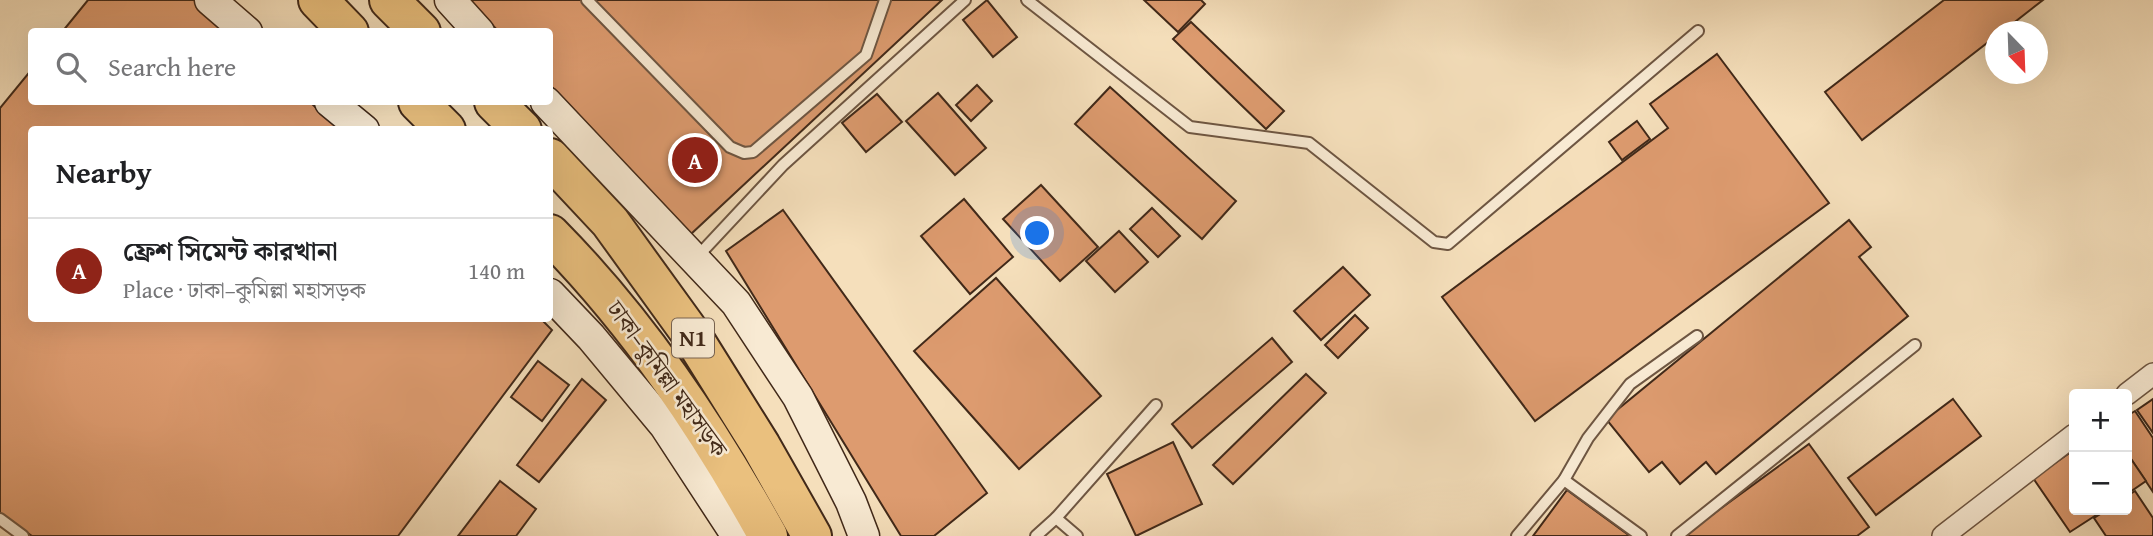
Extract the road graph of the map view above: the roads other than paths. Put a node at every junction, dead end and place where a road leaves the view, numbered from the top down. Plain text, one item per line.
1 (210, 0) edge
2 (318, 0) edge
3 (388, 0) edge
4 (450, 0) edge
5 (587, 0) edge
6 (885, 0) edge
7 (965, 0) edge
8 (1027, 0) edge
9 (242, 28) edge
10 (345, 28) edge
11 (417, 28) edge
12 (476, 28) edge
13 (1698, 31) dead end
14 (334, 105) edge
15 (421, 105) edge
16 (497, 105) edge
17 (549, 105) edge
18 (359, 126) edge
19 (442, 126) edge
20 (518, 126) edge
21 (553, 161) edge
22 (553, 237) edge
23 (695, 259) junction
24 (553, 297) edge
25 (1697, 336) dead end
26 (1915, 345) dead end
27 (2153, 374) edge
28 (2132, 390) edge
29 (1156, 405) dead end
30 (2069, 439) edge
31 (1564, 480) junction
32 (1056, 518) junction
33 (0, 519) edge
34 (23, 536) edge
35 (737, 536) edge
36 (768, 536) edge
37 (812, 536) edge
38 (864, 536) edge
39 (1036, 536) edge
40 (1077, 536) edge
41 (1517, 536) edge
42 (1641, 536) edge
43 (1677, 536) edge
44 (1943, 536) edge

1 - 9 street
2 - 10 highway
3 - 11 highway
4 - 12 street
5 - 6 lane
7 - 23 lane
8 - 13 lane
14 - 18 street
15 - 19 highway
16 - 20 highway
17 - 23 street
21 - 37 highway, ঢাকা–কুমিল্লা মহাসড়ক / N1
22 - 36 highway, ঢাকা–কুমিল্লা মহাসড়ক / N1
23 - 38 street
24 - 35 street
25 - 31 lane
26 - 43 lane
27 - 28 street
29 - 32 lane
30 - 44 street
31 - 41 lane
31 - 42 lane
32 - 39 lane
32 - 40 lane
33 - 34 lane

